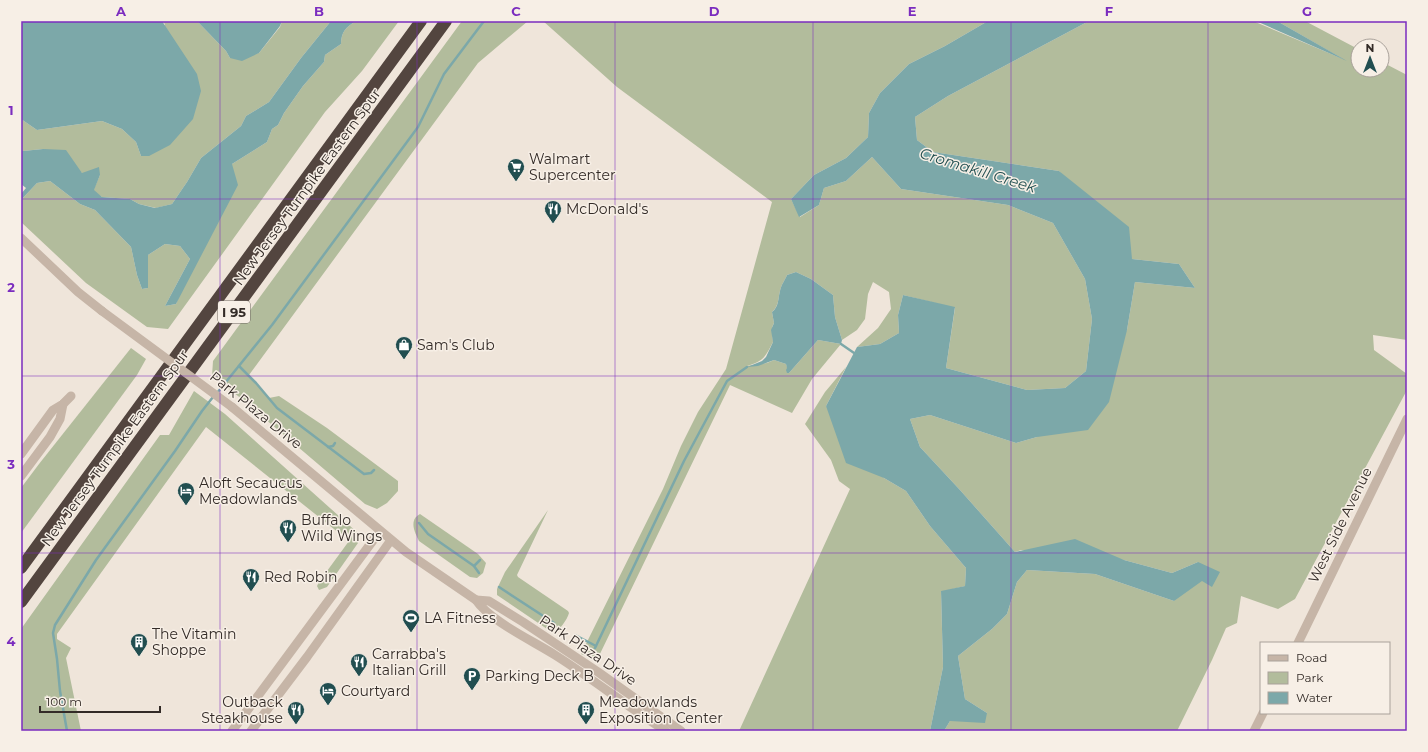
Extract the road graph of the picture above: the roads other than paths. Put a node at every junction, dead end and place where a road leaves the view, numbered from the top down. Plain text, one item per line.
1 (421, 21) edge
2 (446, 21) edge
3 (21, 238) edge
4 (71, 396) dead end
5 (63, 404) junction
6 (1407, 419) edge
7 (21, 454) edge
8 (21, 476) edge
9 (380, 531) junction
10 (391, 540) junction
11 (25, 560) edge
12 (21, 568) edge
13 (21, 602) edge
14 (1298, 642) edge
15 (557, 651) junction
16 (1262, 714) edge
17 (236, 730) edge
18 (251, 731) edge
19 (666, 731) edge
20 (681, 731) edge
21 (1254, 731) edge

1 - 11 highway, New Jersey Turnpike Eastern Spur / I 95
2 - 13 highway, New Jersey Turnpike Eastern Spur / I 95
3 - 9 street, Park Plaza Drive, bridge
4 - 5 street
5 - 7 street
5 - 8 street
6 - 14 street, West Side Avenue
9 - 10 street, Park Plaza Drive
9 - 17 street
10 - 15 street, Park Plaza Drive
10 - 18 street
11 - 12 highway, New Jersey Turnpike Eastern Spur / I 95
15 - 19 street, Park Plaza Drive
15 - 20 street, Park Plaza Drive
16 - 21 street

